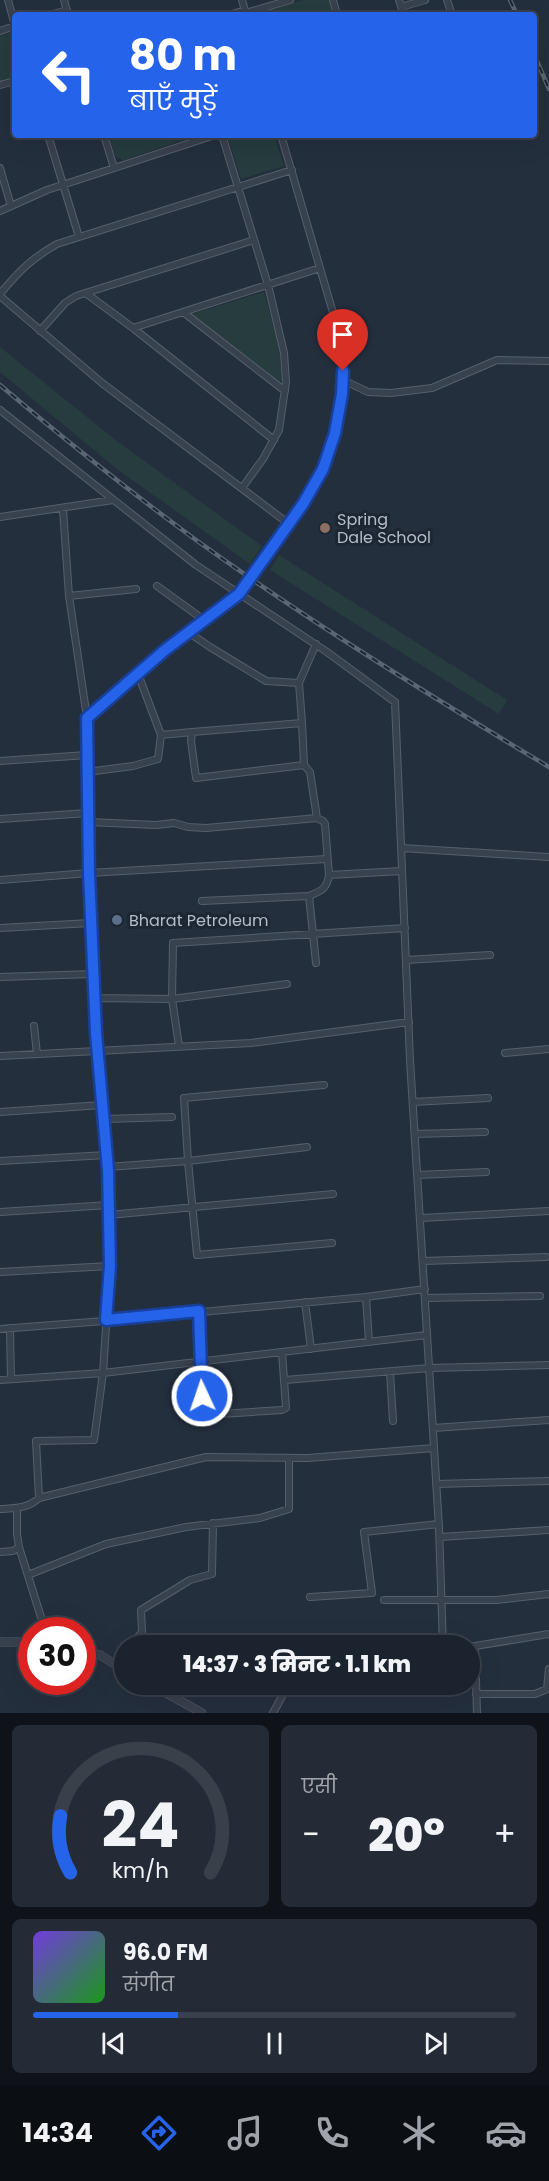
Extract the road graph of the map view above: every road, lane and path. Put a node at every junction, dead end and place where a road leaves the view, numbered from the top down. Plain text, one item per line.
1 (8, 0) edge
2 (64, 0) edge
3 (290, 0) edge
4 (399, 0) edge
5 (425, 0) edge
6 (401, 7) junction
7 (68, 12) edge
8 (249, 12) edge
9 (403, 12) edge
10 (12, 15) edge
11 (49, 138) edge
12 (105, 138) edge
13 (205, 138) edge
14 (223, 138) edge
15 (282, 138) edge
16 (0, 168) edge
17 (114, 168) junction
18 (292, 170) junction
19 (63, 184) junction
20 (239, 187) junction
21 (11, 206) junction
22 (0, 211) edge
23 (79, 237) junction
24 (254, 240) junction
25 (320, 268) junction
26 (268, 285) junction
27 (87, 294) junction
28 (0, 295) edge
29 (183, 312) junction
30 (134, 328) junction
31 (40, 331) junction
32 (549, 361) edge
33 (343, 380) junction
34 (285, 391) junction
35 (0, 410) edge
36 (274, 440) junction
37 (242, 488) junction
38 (113, 500) junction
39 (63, 509) junction
40 (0, 517) edge
41 (289, 524) junction
42 (157, 586) dead end
43 (136, 589) dead end
44 (239, 594) junction
45 (69, 596) junction
46 (204, 620) junction
47 (188, 632) junction
48 (316, 644) junction
49 (138, 674) junction
50 (299, 683) junction
51 (87, 718) junction
52 (302, 723) junction
53 (192, 732) junction
54 (161, 735) junction
55 (87, 755) junction
56 (0, 761) edge
57 (304, 765) junction
58 (87, 772) junction
59 (88, 813) junction
60 (0, 819) edge
61 (317, 819) junction
62 (88, 822) junction
63 (401, 848) junction
64 (549, 857) edge
65 (327, 859) junction
66 (402, 871) junction
67 (89, 873) junction
68 (329, 875) junction
69 (0, 880) edge
70 (309, 896) junction
71 (202, 901) dead end
72 (91, 923) junction
73 (0, 928) edge
74 (405, 928) junction
75 (312, 934) junction
76 (490, 956) dead end
77 (406, 960) junction
78 (316, 963) dead end
79 (94, 974) junction
80 (0, 977) edge
81 (286, 984) dead end
82 (95, 998) junction
83 (172, 999) junction
84 (409, 1022) junction
85 (34, 1026) dead end
86 (178, 1046) junction
87 (549, 1048) edge
88 (97, 1050) junction
89 (505, 1053) dead end
90 (37, 1054) junction
91 (0, 1056) edge
92 (324, 1085) dead end
93 (488, 1098) dead end
94 (413, 1102) junction
95 (102, 1105) junction
96 (0, 1112) edge
97 (172, 1117) dead end
98 (104, 1119) junction
99 (484, 1132) dead end
100 (415, 1134) junction
101 (307, 1147) dead end
102 (107, 1155) junction
103 (0, 1161) edge
104 (188, 1161) junction
105 (108, 1167) junction
106 (486, 1172) dead end
107 (418, 1175) junction
108 (333, 1194) dead end
109 (109, 1205) junction
110 (192, 1209) junction
111 (549, 1211) edge
112 (0, 1212) edge
113 (109, 1215) junction
114 (421, 1218) junction
115 (332, 1243) dead end
116 (546, 1257) dead end
117 (423, 1261) junction
118 (110, 1266) junction
119 (0, 1272) edge
120 (425, 1289) junction
121 (540, 1296) dead end
122 (366, 1297) junction
123 (425, 1298) junction
124 (305, 1302) junction
125 (199, 1311) junction
126 (106, 1320) junction
127 (10, 1328) junction
128 (0, 1329) edge
129 (427, 1335) junction
130 (369, 1342) junction
131 (311, 1349) junction
132 (282, 1352) junction
133 (201, 1362) junction
134 (549, 1365) edge
135 (429, 1368) junction
136 (390, 1372) junction
137 (103, 1373) junction
138 (11, 1379) junction
139 (0, 1380) edge
140 (285, 1380) junction
141 (549, 1420) edge
142 (393, 1421) dead end
143 (433, 1428) junction
144 (434, 1448) junction
145 (289, 1458) junction
146 (549, 1480) edge
147 (436, 1484) junction
148 (39, 1498) junction
149 (0, 1509) edge
150 (16, 1510) junction
151 (213, 1524) junction
152 (439, 1524) junction
153 (549, 1530) edge
154 (440, 1537) junction
155 (19, 1547) junction
156 (0, 1552) edge
157 (28, 1575) junction
158 (549, 1594) edge
159 (310, 1597) dead end
160 (442, 1599) junction
161 (384, 1600) dead end
162 (41, 1617) edge
163 (549, 1634) edge
164 (139, 1635) edge
165 (443, 1635) edge
166 (0, 1642) edge
167 (18, 1642) edge
168 (480, 1645) edge
169 (96, 1654) edge
170 (114, 1664) edge
171 (549, 1669) edge
172 (480, 1694) edge
173 (170, 1695) edge
174 (282, 1695) edge
175 (476, 1695) edge
176 (202, 1713) edge
177 (273, 1713) edge
178 (477, 1713) edge

1 - 10 street
2 - 7 street
3 - 8 street
4 - 6 street
5 - 6 street
6 - 9 street
11 - 19 street
12 - 17 street
13 - 17 street
14 - 20 street
15 - 18 street
16 - 21 street
17 - 19 street
18 - 20 street
18 - 25 street
19 - 21 street
19 - 23 street
20 - 23 street
20 - 24 street
21 - 22 street
23 - 28 street
24 - 26 street
24 - 27 street
25 - 26 street
25 - 33 street
26 - 29 street
26 - 34 street
27 - 30 street
27 - 31 street
28 - 31 street
29 - 30 street
29 - 34 street
30 - 36 street
31 - 37 street
32 - 33 street
33 - 41 street
34 - 36 street
35 - 38 street
36 - 37 street
37 - 41 street
38 - 39 street
38 - 44 street
39 - 40 street
39 - 45 street
41 - 44 street
42 - 46 street
43 - 45 street
44 - 46 street
44 - 48 street
45 - 51 street
46 - 47 street
47 - 49 street
47 - 50 street
48 - 50 street
48 - 63 street
49 - 51 street
49 - 54 street
50 - 52 street
51 - 55 street
52 - 53 street
52 - 57 street
53 - 54 street
53 - 57 street
54 - 58 street
55 - 56 street
55 - 58 street
57 - 61 street
58 - 59 street
59 - 60 street
59 - 62 street
61 - 62 street
61 - 65 street
62 - 67 street
63 - 64 street
63 - 66 street
65 - 67 street
65 - 68 street
66 - 68 street
66 - 74 street
67 - 69 street
67 - 72 street
68 - 70 street
70 - 71 street
70 - 75 street
72 - 73 street
72 - 79 street
74 - 75 street
74 - 77 street
75 - 78 street
75 - 83 street
76 - 77 street
77 - 84 street
79 - 80 street
79 - 82 street
81 - 83 street
82 - 83 street
82 - 88 street
83 - 86 street
84 - 86 street
84 - 94 street
85 - 90 street
86 - 88 street
87 - 89 street
88 - 90 street
88 - 95 street
90 - 91 street
92 - 104 street
93 - 94 street
94 - 100 street
95 - 96 street
95 - 98 street
97 - 98 street
98 - 102 street
99 - 100 street
100 - 107 street
101 - 104 street
102 - 103 street
102 - 105 street
104 - 105 street
104 - 110 street
105 - 109 street
106 - 107 street
107 - 114 street
108 - 110 street
109 - 112 street
109 - 113 street
110 - 113 street
110 - 115 street
111 - 114 street
113 - 118 street
114 - 117 street
116 - 117 street
117 - 120 street
118 - 119 street
118 - 126 street
120 - 122 street
120 - 123 street
121 - 123 street
122 - 124 street
122 - 130 street
123 - 129 street
124 - 125 street
124 - 131 street
125 - 126 street
125 - 133 street
126 - 127 street
126 - 137 street
127 - 128 street
127 - 138 street
129 - 130 street
129 - 135 street
130 - 131 street
131 - 132 street
132 - 133 street
132 - 140 street
133 - 137 street
133 - 140 street
134 - 135 street
135 - 136 street
135 - 143 street
136 - 140 street
136 - 142 street
137 - 138 street
137 - 148 street
138 - 139 street
141 - 143 street
143 - 144 street
144 - 145 street
144 - 147 street
145 - 148 street
145 - 151 street
146 - 147 street
147 - 152 street
148 - 150 street
149 - 150 street
150 - 155 street
151 - 157 street
151 - 164 street
152 - 154 street
152 - 159 street
153 - 154 street
154 - 160 street
155 - 156 street
155 - 157 street
157 - 162 street
158 - 160 street
160 - 161 street
160 - 165 street
163 - 168 street
166 - 167 street
169 - 170 street
171 - 172 street
173 - 176 street
174 - 177 street
175 - 178 street

